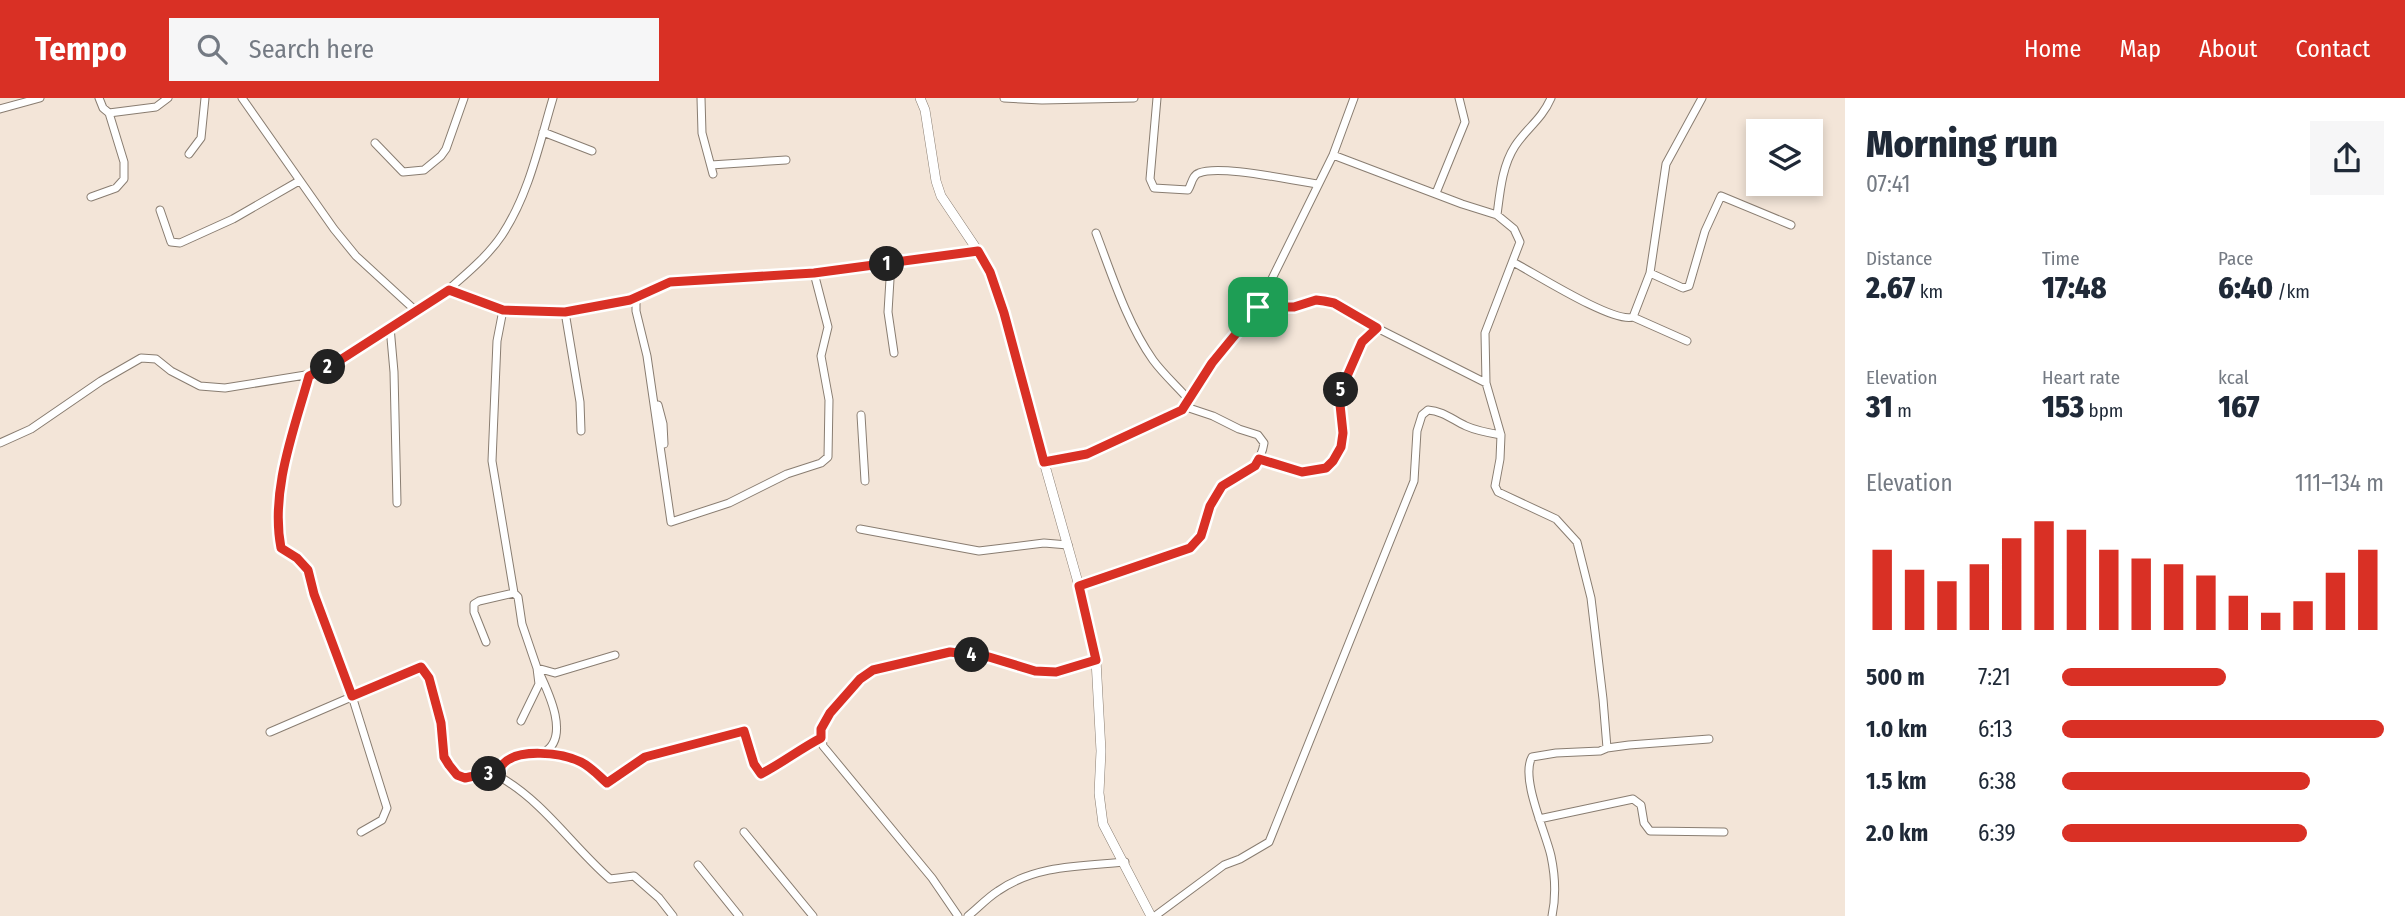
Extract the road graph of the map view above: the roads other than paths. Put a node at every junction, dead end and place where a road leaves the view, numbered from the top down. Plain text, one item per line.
1 (40, 98) edge
2 (99, 98) edge
3 (168, 98) edge
4 (205, 98) edge
5 (242, 98) edge
6 (464, 98) edge
7 (553, 98) edge
8 (701, 98) edge
9 (920, 98) edge
10 (1003, 98) edge
11 (1134, 98) edge
12 (1157, 98) edge
13 (1354, 98) edge
14 (1459, 98) edge
15 (1551, 98) edge
16 (1702, 98) edge
17 (1054, 99) edge
18 (0, 109) edge
19 (109, 113) junction
20 (543, 132) junction
21 (375, 143) dead end
22 (592, 151) dead end
23 (189, 154) dead end
24 (1333, 155) junction
25 (786, 160) dead end
26 (711, 165) junction
27 (713, 174) dead end
28 (299, 181) junction
29 (1318, 184) junction
30 (1436, 193) junction
31 (91, 197) dead end
32 (160, 209) dead end
33 (1497, 215) junction
34 (1791, 225) dead end
35 (1096, 233) dead end
36 (978, 251) junction
37 (1513, 262) junction
38 (891, 263) junction
39 (814, 273) junction
40 (1650, 274) junction
41 (449, 290) junction
42 (636, 297) junction
43 (1258, 307) junction
44 (503, 310) junction
45 (416, 311) junction
46 (565, 312) junction
47 (1633, 317) junction
48 (390, 327) junction
49 (1377, 328) junction
50 (1687, 341) dead end
51 (894, 353) dead end
52 (309, 376) junction
53 (1486, 383) junction
54 (657, 400) dead end
55 (1188, 404) junction
56 (861, 415) dead end
57 (581, 430) dead end
58 (1501, 435) junction
59 (0, 443) edge
60 (1259, 459) junction
61 (1044, 462) junction
62 (661, 480) dead end
63 (865, 481) dead end
64 (397, 503) dead end
65 (860, 529) dead end
66 (1068, 545) junction
67 (1079, 586) junction
68 (514, 593) junction
69 (486, 642) dead end
70 (615, 655) dead end
71 (1096, 660) junction
72 (537, 668) junction
73 (352, 696) junction
74 (521, 721) dead end
75 (270, 732) dead end
76 (821, 738) junction
77 (1709, 739) dead end
78 (1607, 748) junction
79 (543, 753) junction
80 (498, 776) junction
81 (1539, 819) junction
82 (361, 832) dead end
83 (744, 832) dead end
84 (1724, 832) dead end
85 (1125, 862) junction
86 (698, 865) dead end
87 (673, 916) edge
88 (739, 916) edge
89 (813, 916) edge
90 (958, 916) edge
91 (968, 916) edge
92 (1153, 916) edge
93 (1552, 916) edge

1 - 18 street
2 - 19 street
3 - 19 street
4 - 23 street
5 - 28 street
6 - 21 street
7 - 20 street
8 - 26 street
9 - 36 street
10 - 17 street
11 - 17 street
12 - 29 street
13 - 24 street
14 - 30 street
15 - 33 street
16 - 40 street
19 - 31 street
20 - 22 street
20 - 41 street
24 - 29 street
24 - 30 street
25 - 26 street
26 - 27 street
28 - 32 street
28 - 45 street
29 - 43 street
30 - 33 street
33 - 37 street
34 - 40 street
35 - 55 street
36 - 38 street
36 - 61 street
37 - 47 street
37 - 53 street
38 - 39 street
38 - 51 street
39 - 42 street
39 - 42 street
40 - 47 street
41 - 44 street
41 - 45 street
42 - 46 street
43 - 49 street
43 - 55 street
44 - 46 street
44 - 68 street
45 - 48 street
46 - 57 street
47 - 50 street
48 - 52 street
48 - 64 street
49 - 53 street
49 - 60 street
52 - 59 street
52 - 73 street
53 - 58 street
54 - 62 street
55 - 60 street
55 - 61 street
56 - 63 street
58 - 78 street
58 - 92 street
60 - 67 street
61 - 66 street
65 - 66 street
66 - 67 street
67 - 71 street
68 - 69 street
68 - 72 street
70 - 72 street
71 - 76 street
71 - 85 street
72 - 74 street
72 - 79 street
73 - 75 street
73 - 80 street
73 - 82 street
76 - 79 street
76 - 90 street
77 - 78 street
78 - 81 street
79 - 80 street
80 - 87 street
81 - 84 street
81 - 93 street
83 - 89 street
85 - 91 street
85 - 92 street
86 - 88 street

